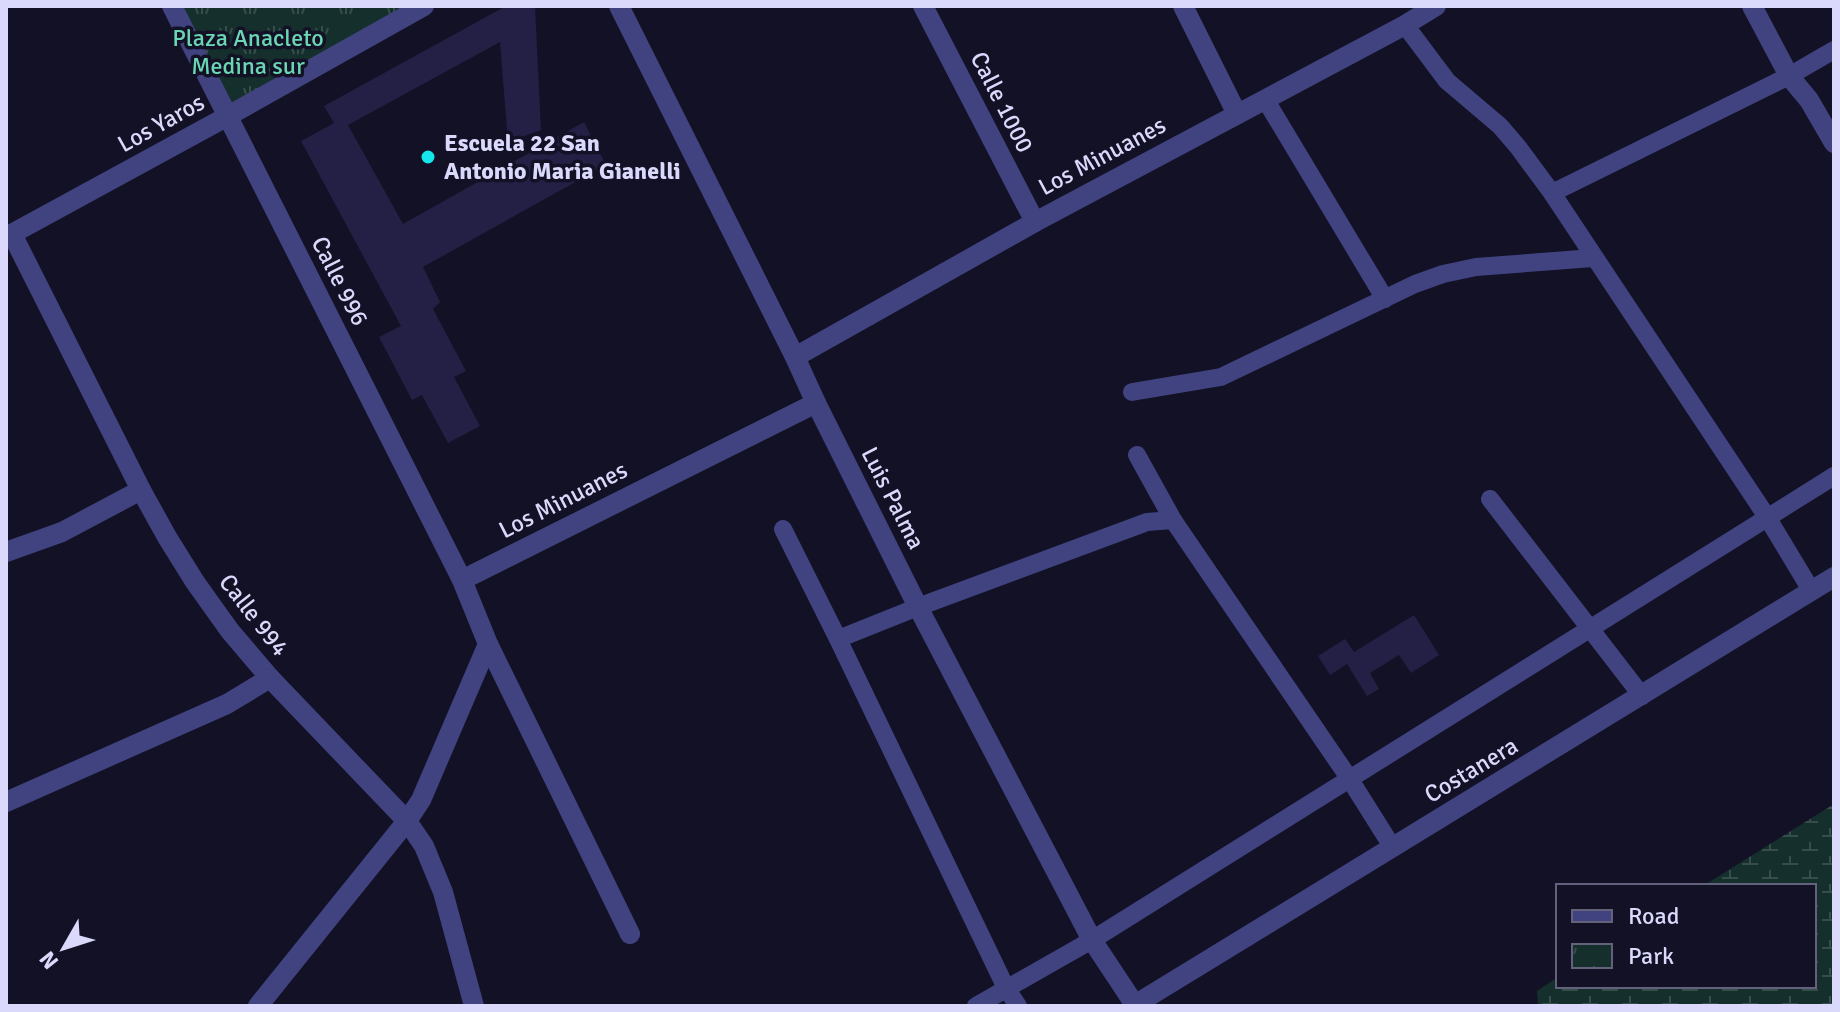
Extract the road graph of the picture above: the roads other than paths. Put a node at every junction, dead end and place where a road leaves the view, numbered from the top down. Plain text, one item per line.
1 (172, 6) edge
2 (424, 6) edge
3 (619, 6) edge
4 (923, 6) edge
5 (1183, 6) edge
6 (1436, 6) edge
7 (1752, 6) edge
8 (1405, 25) junction
9 (1834, 50) edge
10 (1789, 76) junction
11 (1265, 99) junction
12 (1237, 114) junction
13 (228, 116) junction
14 (1834, 143) edge
15 (1552, 193) junction
16 (1035, 222) junction
17 (9, 235) edge
18 (1593, 258) junction
19 (1385, 299) junction
20 (795, 357) junction
21 (1132, 392) dead end
22 (816, 403) junction
23 (1137, 455) dead end
24 (1834, 476) edge
25 (141, 490) junction
26 (1490, 499) dead end
27 (1767, 517) junction
28 (1173, 520) junction
29 (783, 529) dead end
30 (6, 552) edge
31 (1834, 577) edge
32 (462, 580) junction
33 (1811, 590) junction
34 (918, 607) junction
35 (1591, 628) junction
36 (838, 639) junction
37 (488, 644) junction
38 (270, 678) junction
39 (1642, 696) junction
40 (1349, 778) junction
41 (6, 802) edge
42 (407, 821) junction
43 (1393, 848) junction
44 (630, 934) dead end
45 (1092, 940) junction
46 (1006, 988) junction
47 (1134, 1005) edge
48 (258, 1006) edge
49 (474, 1006) edge
50 (976, 1006) edge
51 (1018, 1006) edge

1 - 13 street, Calle 996
2 - 13 street, Los Yaros
3 - 20 street, Luis Palma
4 - 16 street, Calle 1000
5 - 12 street
6 - 8 street, Los Minuanes
7 - 10 street
8 - 11 street, Los Minuanes
8 - 15 lane
9 - 10 lane
10 - 14 street
10 - 15 lane
11 - 12 street, Los Minuanes
11 - 19 lane
12 - 16 street, Los Minuanes
13 - 17 street, Los Yaros
13 - 32 street, Calle 996
15 - 18 lane
16 - 20 street, Los Minuanes
17 - 25 street, Calle 994
18 - 19 lane
18 - 27 lane
19 - 21 lane
20 - 22 street, Luis Palma
22 - 32 street, Los Minuanes
22 - 34 street, Luis Palma
23 - 28 lane
24 - 27 lane
25 - 30 street
25 - 38 street, Calle 994
26 - 35 lane
27 - 33 lane
27 - 35 lane
28 - 34 lane
28 - 40 lane
29 - 36 lane
31 - 33 street, Costanera
32 - 37 street, Calle 996
33 - 39 street, Costanera
34 - 36 lane
34 - 45 street, Luis Palma
35 - 39 lane
35 - 40 lane
36 - 46 lane
37 - 42 street
37 - 44 street, Calle 996
38 - 41 street
38 - 42 street, Calle 994
39 - 43 street, Costanera
40 - 43 lane
40 - 45 lane
42 - 48 street
42 - 49 street, Calle 994
43 - 47 street, Costanera
45 - 46 lane
45 - 47 street, Luis Palma
46 - 50 lane
46 - 51 lane

